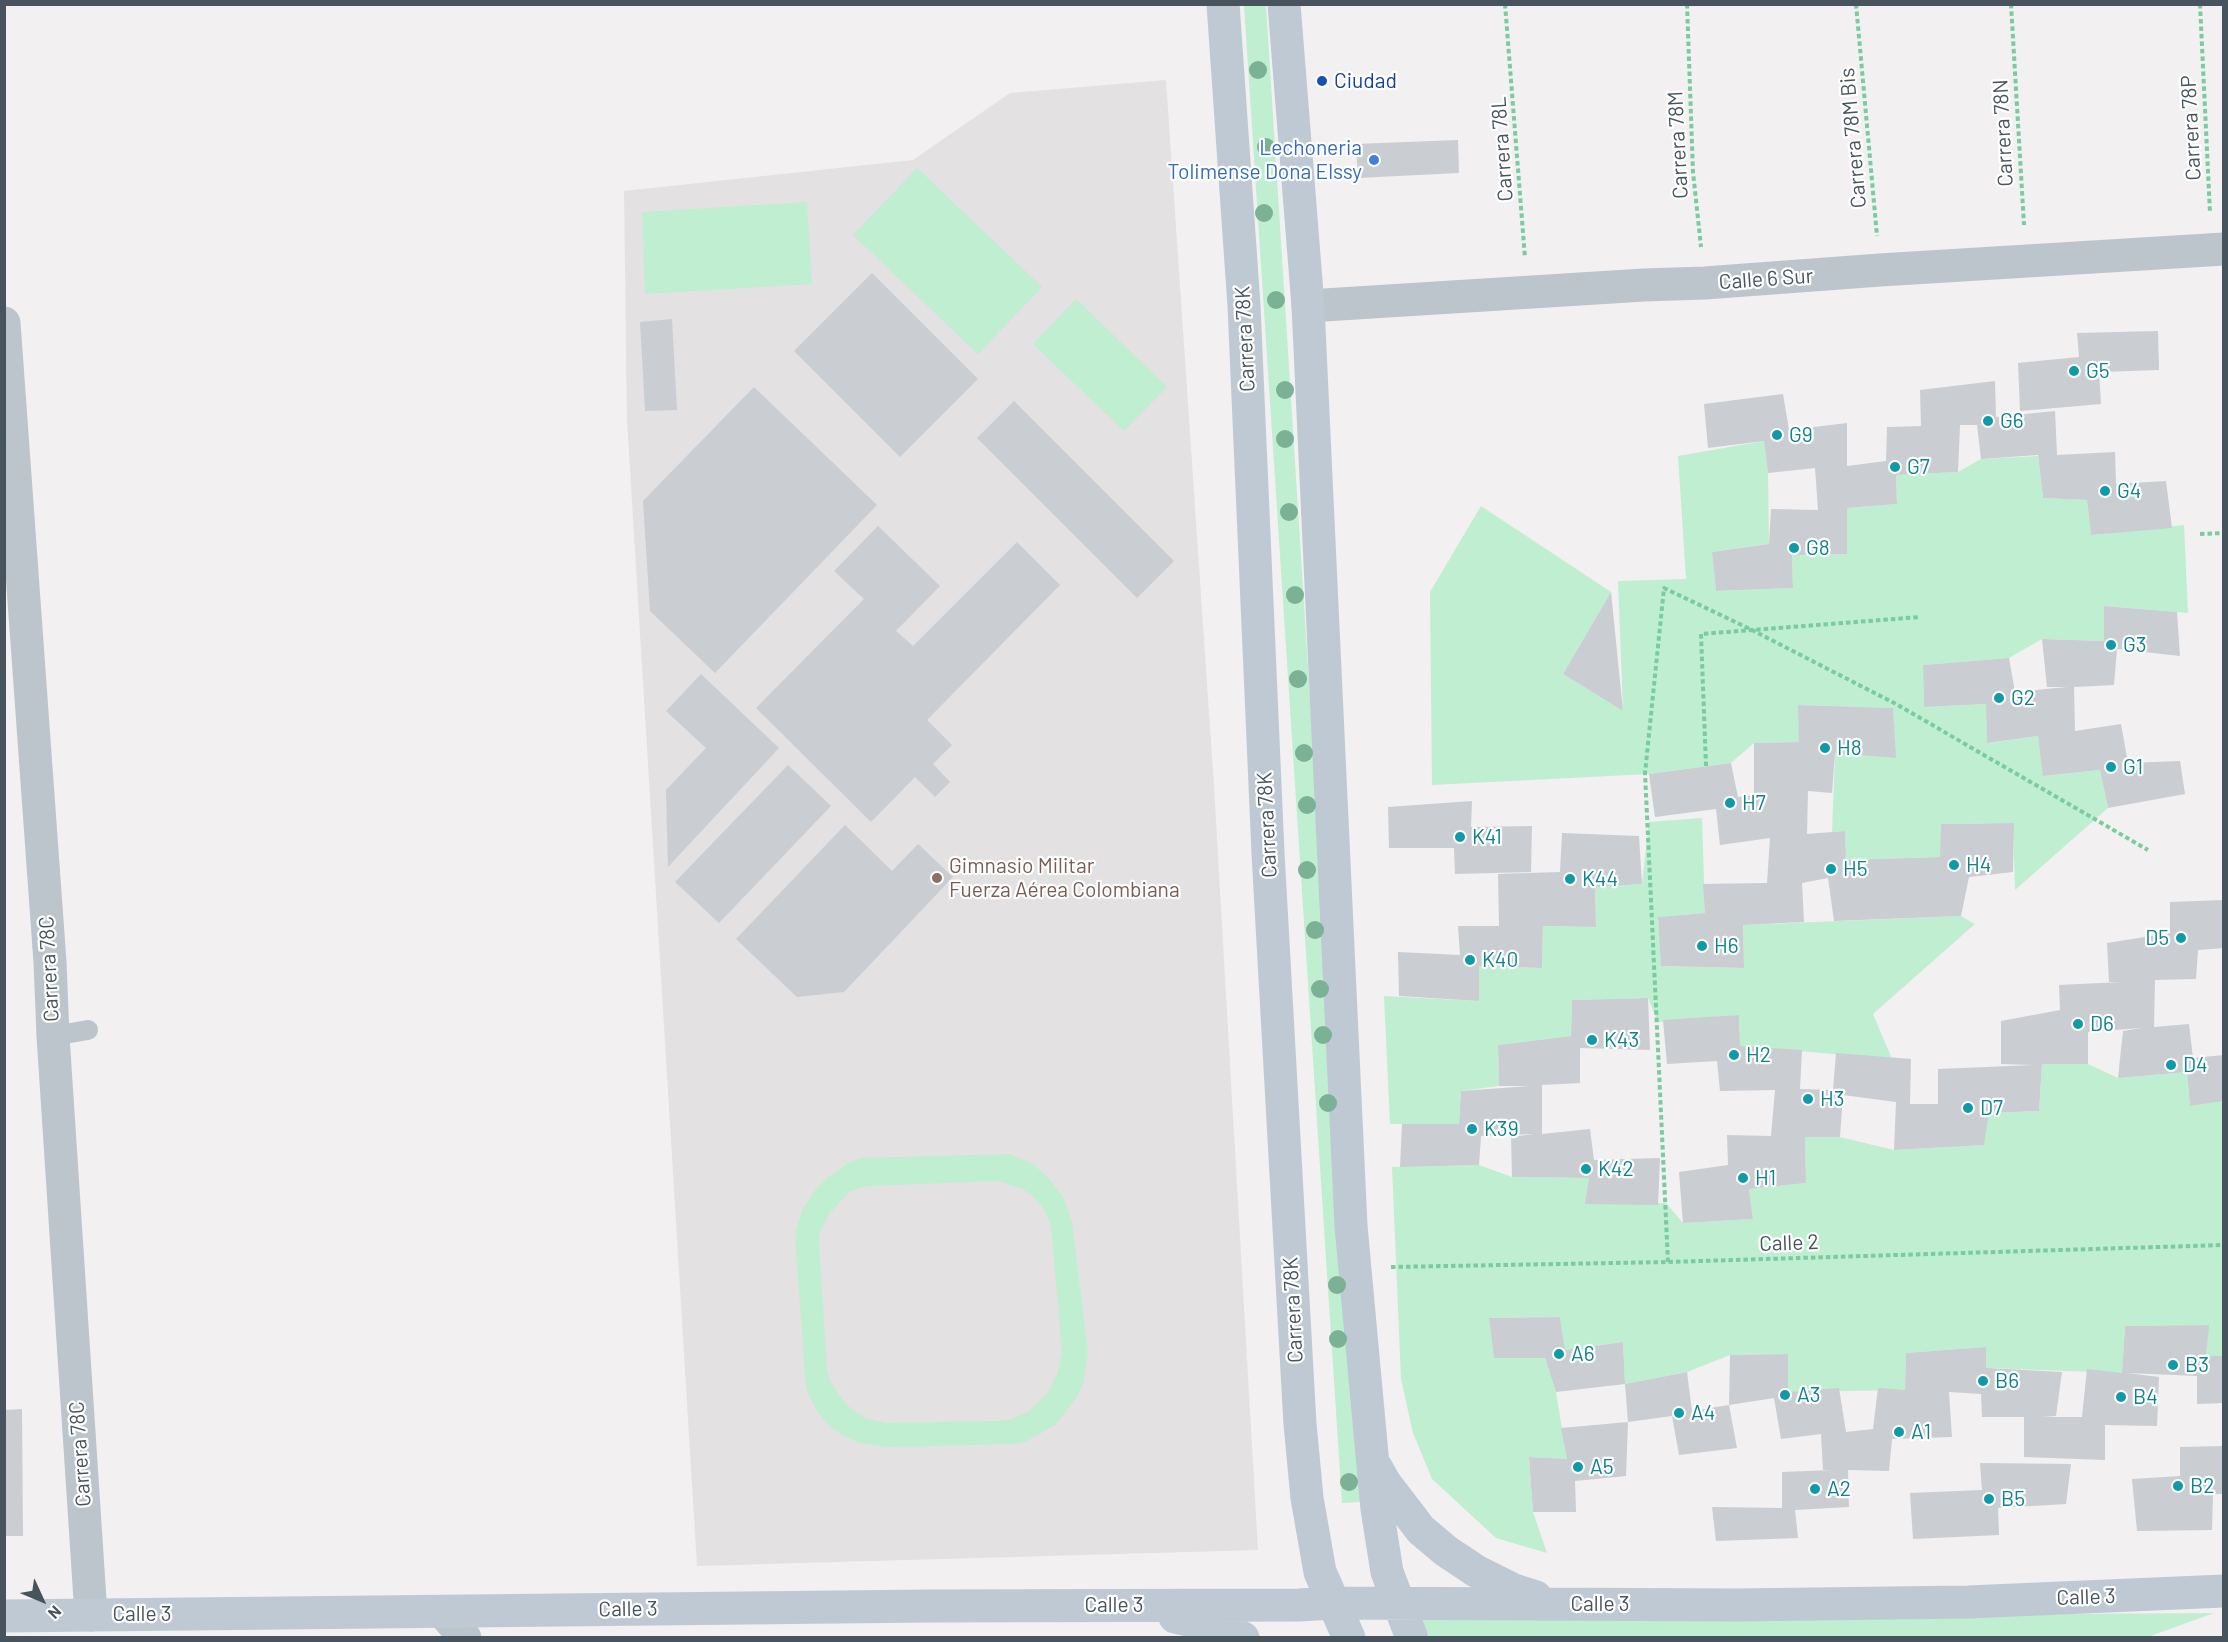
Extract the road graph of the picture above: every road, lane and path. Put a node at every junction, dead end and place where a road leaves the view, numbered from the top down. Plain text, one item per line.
1 (1223, 4) edge
2 (1284, 4) edge
3 (1505, 4) edge
4 (1687, 4) edge
5 (1856, 4) edge
6 (2011, 4) edge
7 (2200, 4) edge
8 (2218, 249) edge
9 (2025, 261) junction
10 (1880, 270) junction
11 (1705, 283) junction
12 (1528, 292) junction
13 (1308, 306) junction
14 (4, 323) edge
15 (2223, 533) edge
16 (2200, 534) dead end
17 (1920, 617) dead end
18 (1750, 629) junction
19 (1706, 766) dead end
20 (2148, 850) dead end
21 (88, 1030) dead end
22 (53, 1036) junction
23 (2223, 1245) edge
24 (1668, 1262) junction
25 (1355, 1271) junction
26 (1371, 1458) junction
27 (2223, 1591) edge
28 (1334, 1603) junction
29 (1398, 1604) junction
30 (1555, 1604) junction
31 (1102, 1606) junction
32 (443, 1611) junction
33 (91, 1615) junction
34 (4, 1616) edge
35 (465, 1638) edge
36 (1243, 1638) edge
37 (1349, 1638) edge
38 (1412, 1638) edge

1 - 28 main road, Carrera 78K
2 - 13 main road
3 - 12 path, Carrera 78L
4 - 11 path, Carrera 78M
5 - 10 path, Carrera 78M Bis
6 - 9 path, Carrera 78N
7 - 8 path, Carrera 78P
8 - 9 street, Calle 6 Sur
9 - 10 street, Calle 6 Sur
10 - 11 street, Calle 6 Sur
11 - 12 street, Calle 6 Sur
12 - 13 street, Calle 6 Sur
13 - 25 main road
14 - 22 street, Carrera 78C
15 - 16 path
17 - 18 path
18 - 19 path
18 - 20 path
18 - 24 path
21 - 22 lane
22 - 33 street, Carrera 78C
23 - 24 path, Calle 2
24 - 25 path, Calle 2
25 - 26 main road
26 - 29 main road
26 - 30 main road
27 - 30 main road, Calle 3
28 - 29 main road, Calle 3
28 - 31 main road, Calle 3
28 - 37 main road, Carrera 78K
29 - 30 main road, Calle 3
29 - 38 main road
31 - 32 main road, Calle 3
31 - 36 main road
32 - 33 main road, Calle 3
32 - 35 street
33 - 34 main road, Calle 3

